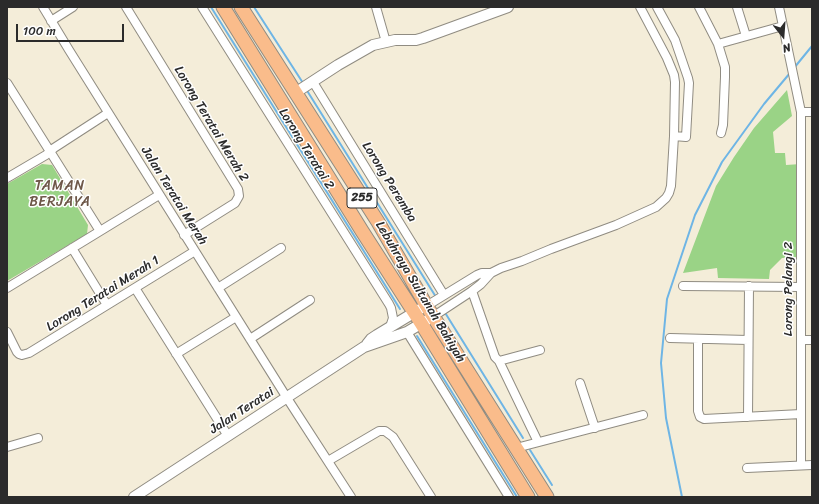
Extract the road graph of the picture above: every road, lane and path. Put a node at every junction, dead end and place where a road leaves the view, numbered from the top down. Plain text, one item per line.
1 (43, 7) edge
2 (73, 7) edge
3 (126, 7) edge
4 (202, 7) edge
5 (223, 7) edge
6 (241, 7) edge
7 (376, 7) edge
8 (508, 7) edge
9 (640, 7) edge
10 (657, 7) edge
11 (699, 7) edge
12 (737, 7) edge
13 (779, 7) edge
14 (51, 21) junction
15 (783, 26) junction
16 (746, 36) junction
17 (386, 42) junction
18 (718, 44) junction
19 (7, 83) edge
20 (304, 87) junction
21 (15, 95) junction
22 (7, 101) edge
23 (801, 112) junction
24 (812, 112) edge
25 (108, 114) junction
26 (721, 133) dead end
27 (674, 136) junction
28 (50, 151) junction
29 (7, 178) edge
30 (159, 195) junction
31 (100, 232) junction
32 (184, 235) junction
33 (72, 248) junction
34 (281, 248) dead end
35 (195, 251) junction
36 (491, 273) junction
37 (683, 286) dead end
38 (749, 286) junction
39 (801, 287) junction
40 (7, 288) edge
41 (135, 288) junction
42 (218, 288) junction
43 (472, 291) junction
44 (443, 296) junction
45 (310, 300) dead end
46 (430, 303) junction
47 (107, 305) junction
48 (437, 314) junction
49 (236, 317) junction
50 (418, 318) junction
51 (390, 327) junction
52 (7, 332) edge
53 (407, 332) junction
54 (670, 338) dead end
55 (250, 339) junction
56 (698, 339) junction
57 (748, 340) junction
58 (801, 340) junction
59 (812, 340) edge
60 (364, 347) junction
61 (540, 350) dead end
62 (176, 354) junction
63 (499, 361) junction
64 (580, 383) dead end
65 (287, 398) junction
66 (801, 414) junction
67 (643, 415) dead end
68 (748, 417) junction
69 (595, 428) junction
70 (228, 436) junction
71 (38, 438) dead end
72 (538, 442) junction
73 (7, 447) edge
74 (516, 448) junction
75 (328, 461) junction
76 (801, 465) junction
77 (812, 465) edge
78 (747, 468) dead end
79 (134, 497) edge
80 (352, 497) edge
81 (431, 497) edge
82 (509, 497) edge
83 (528, 497) edge
84 (547, 497) edge

1 - 14 street, Jalan Teratai Merah
2 - 14 street
3 - 32 street, Lorong Teratai Merah 2
4 - 51 street, Lorong Teratai 2
5 - 50 main road, Lebuhraya Sultanah Bahiyah / 255
6 - 20 main road, Lebuhraya Sultanah Bahiyah / 255
7 - 17 street
8 - 17 street
9 - 27 street
10 - 27 street
11 - 18 street
12 - 16 street
13 - 15 street, Lorong Pelangi 2
14 - 25 street, Jalan Teratai Merah
15 - 16 street
15 - 23 street, Lorong Pelangi 2
16 - 18 street
17 - 20 street
18 - 26 street
19 - 21 street
20 - 44 street, Lorong Peremba
20 - 46 main road, Lebuhraya Sultanah Bahiyah / 255
21 - 22 street
21 - 28 street
23 - 24 street
23 - 39 street, Lorong Pelangi 2
25 - 28 street
25 - 30 street, Jalan Teratai Merah
27 - 36 street
28 - 29 street
28 - 31 street
30 - 31 street
30 - 32 street, Jalan Teratai Merah
31 - 33 street
32 - 35 street, Jalan Teratai Merah
33 - 40 street
33 - 47 street
34 - 42 street
35 - 41 street, Lorong Teratai Merah 1
35 - 42 street, Jalan Teratai Merah
36 - 43 street
36 - 44 street
37 - 38 street
38 - 39 street
38 - 57 street
39 - 58 street, Lorong Pelangi 2
41 - 47 street, Lorong Teratai Merah 1
41 - 62 street
42 - 49 street, Jalan Teratai Merah
43 - 48 street
43 - 63 street
44 - 46 street
45 - 55 street
46 - 48 main road, Lebuhraya Sultanah Bahiyah / 255
46 - 50 street
47 - 52 street, Lorong Teratai Merah 1
48 - 50 street
48 - 74 main road, Lebuhraya Sultanah Bahiyah / 255
49 - 55 street, Jalan Teratai Merah
49 - 62 street
50 - 51 street, Jalan Teratai
50 - 53 street, Jalan Teratai
50 - 83 main road, Lebuhraya Sultanah Bahiyah / 255
51 - 60 street, Jalan Teratai
53 - 60 street, Jalan Teratai
53 - 82 street
54 - 56 street
55 - 65 street, Jalan Teratai Merah
56 - 57 street
56 - 68 street
57 - 68 street
58 - 59 street
58 - 66 street, Lorong Pelangi 2
60 - 65 street, Jalan Teratai
61 - 63 street
62 - 70 street
63 - 72 street
64 - 69 street
65 - 70 street, Jalan Teratai
65 - 75 street, Jalan Teratai Merah
66 - 68 street
66 - 76 street, Lorong Pelangi 2
67 - 69 street
69 - 72 street
70 - 79 street, Jalan Teratai
71 - 73 street
72 - 74 street
74 - 84 main road, Lebuhraya Sultanah Bahiyah / 255
75 - 80 street, Jalan Teratai Merah
75 - 81 street
76 - 77 street
76 - 78 street

